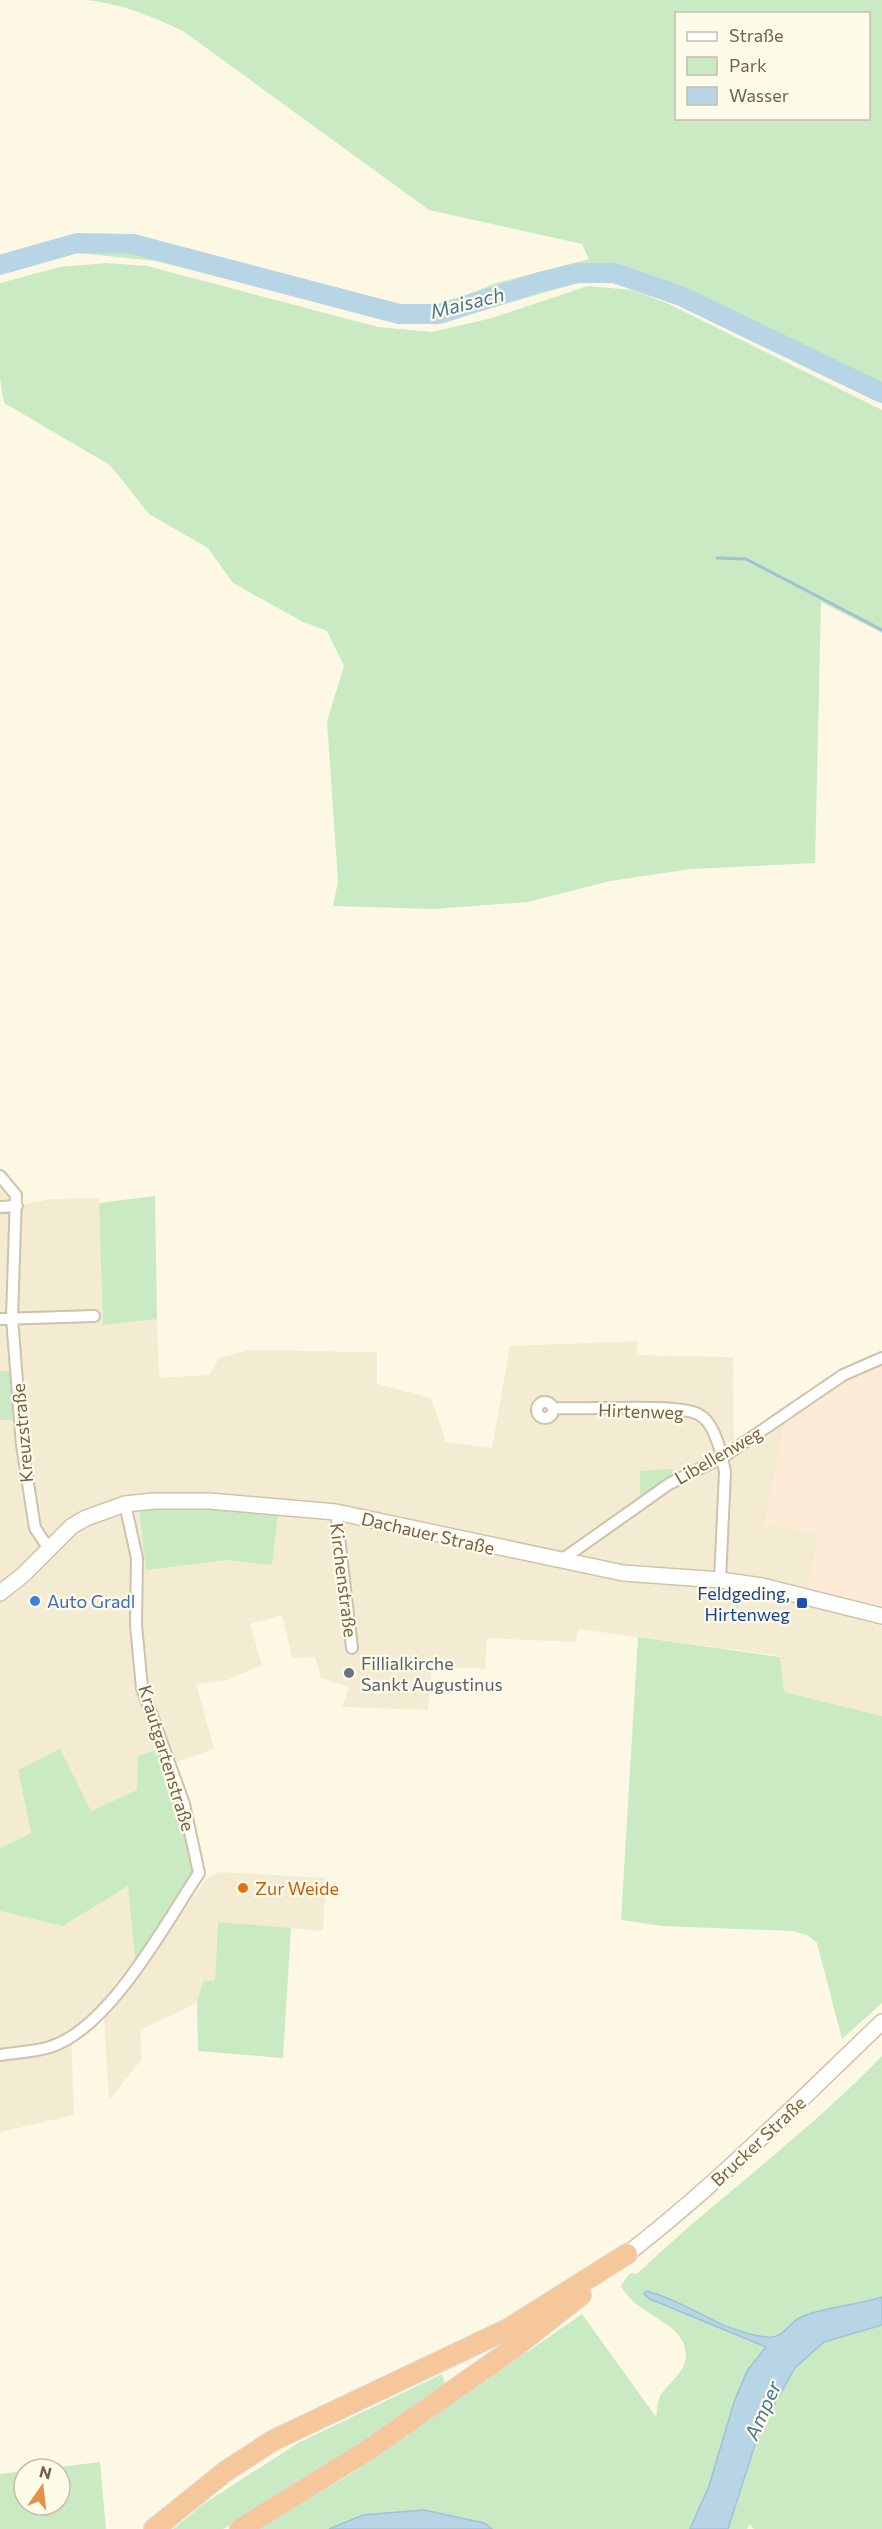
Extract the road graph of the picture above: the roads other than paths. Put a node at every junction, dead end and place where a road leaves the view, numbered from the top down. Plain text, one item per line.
1 (0, 1176) edge
2 (17, 1206) junction
3 (0, 1207) edge
4 (94, 1316) dead end
5 (12, 1318) junction
6 (0, 1319) edge
7 (882, 1358) edge
8 (553, 1408) dead end
9 (723, 1457) junction
10 (124, 1504) junction
11 (336, 1512) junction
12 (49, 1548) junction
13 (560, 1562) junction
14 (720, 1580) junction
15 (0, 1593) edge
16 (882, 1616) edge
17 (352, 1648) dead end
18 (882, 2022) edge
19 (0, 2055) edge
20 (627, 2254) junction
21 (154, 2529) edge
22 (240, 2529) edge

1 - 2 street, Kreuzstraße
2 - 3 street
2 - 5 street, Kreuzstraße
4 - 5 street
5 - 6 street
5 - 12 street, Kreuzstraße
7 - 9 street, Libellenweg
8 - 9 street, Hirtenweg
9 - 13 street, Libellenweg
9 - 14 street, Hirtenweg
10 - 11 street, Dachauer Straße
10 - 12 street, Dachauer Straße
10 - 19 street, Krautgartenstraße
11 - 13 street, Dachauer Straße
11 - 17 street, Kirchenstraße
12 - 15 street, Dachauer Straße
13 - 14 street, Dachauer Straße
14 - 16 street, Dachauer Straße
18 - 20 street, Brucker Straße
20 - 21 highway
20 - 22 highway

